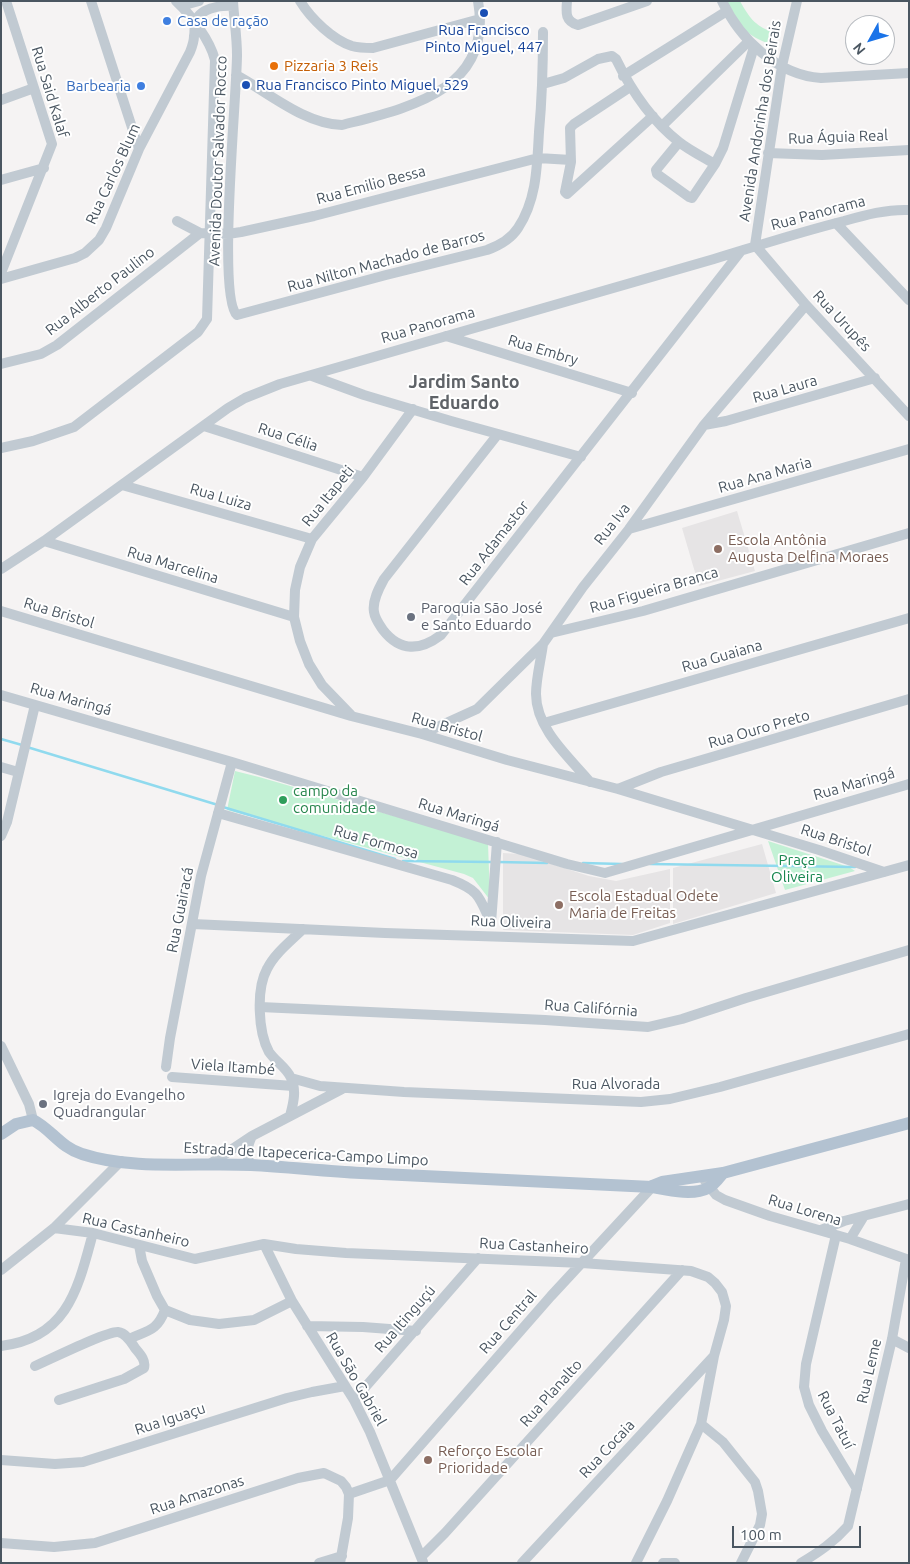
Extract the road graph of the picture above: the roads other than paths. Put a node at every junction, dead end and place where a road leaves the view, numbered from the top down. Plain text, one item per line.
1 (6, 1) edge
2 (91, 1) edge
3 (199, 1) edge
4 (300, 1) edge
5 (478, 1) edge
6 (567, 1) edge
7 (647, 1) edge
8 (722, 1) edge
9 (794, 3) edge
10 (178, 4) edge
11 (233, 4) edge
12 (727, 12) junction
13 (480, 19) junction
14 (194, 24) junction
15 (543, 32) dead end
16 (752, 44) junction
17 (782, 66) junction
18 (909, 73) edge
19 (236, 75) junction
20 (624, 76) junction
21 (543, 84) junction
22 (630, 87) junction
23 (34, 88) junction
24 (1, 100) edge
25 (653, 116) junction
26 (662, 126) junction
27 (680, 142) junction
28 (140, 150) junction
29 (909, 150) edge
30 (768, 153) junction
31 (538, 158) junction
32 (571, 160) junction
33 (715, 164) junction
34 (44, 168) junction
35 (1, 180) edge
36 (909, 210) edge
37 (177, 221) dead end
38 (836, 223) junction
39 (200, 233) junction
40 (211, 233) junction
41 (228, 234) junction
42 (755, 245) junction
43 (741, 251) junction
44 (1, 273) edge
45 (1, 279) edge
46 (909, 300) edge
47 (806, 305) junction
48 (237, 316) joint
49 (446, 336) junction
50 (1, 364) edge
51 (312, 376) junction
52 (875, 378) junction
53 (632, 393) junction
54 (413, 409) junction
55 (909, 416) edge
56 (204, 426) junction
57 (704, 426) junction
58 (498, 434) junction
59 (1, 448) edge
60 (909, 449) edge
61 (581, 457) junction
62 (364, 477) junction
63 (122, 485) junction
64 (629, 529) junction
65 (909, 533) edge
66 (312, 539) junction
67 (44, 541) junction
68 (1, 569) edge
69 (1, 611) edge
70 (294, 617) junction
71 (909, 618) edge
72 (552, 633) junction
73 (543, 644) junction
74 (1, 696) edge
75 (909, 699) edge
76 (35, 705) junction
77 (352, 716) junction
78 (544, 723) junction
79 (422, 734) junction
80 (232, 762) junction
81 (1, 767) edge
82 (18, 772) junction
83 (590, 782) junction
84 (909, 784) edge
85 (618, 789) junction
86 (218, 813) junction
87 (751, 830) junction
88 (1, 836) edge
89 (497, 842) junction
90 (909, 865) edge
91 (884, 872) junction
92 (491, 923) junction
93 (193, 924) junction
94 (303, 928) junction
95 (489, 937) junction
96 (909, 950) edge
97 (260, 1007) junction
98 (909, 1034) edge
99 (1, 1046) edge
100 (166, 1067) dead end
101 (172, 1077) dead end
102 (292, 1082) junction
103 (345, 1088) junction
104 (290, 1116) junction
105 (33, 1120) junction
106 (909, 1122) edge
107 (1, 1134) edge
108 (252, 1136) junction
109 (121, 1161) junction
110 (210, 1164) junction
111 (250, 1165) junction
112 (723, 1174) junction
113 (701, 1176) junction
114 (652, 1187) junction
115 (708, 1188) junction
116 (909, 1204) edge
117 (864, 1216) junction
118 (54, 1228) junction
119 (821, 1230) junction
120 (93, 1233) junction
121 (836, 1235) junction
122 (850, 1239) junction
123 (264, 1244) junction
124 (139, 1245) junction
125 (478, 1258) junction
126 (908, 1260) edge
127 (582, 1263) junction
128 (1, 1270) edge
129 (682, 1270) junction
130 (292, 1301) junction
131 (165, 1310) junction
132 (307, 1326) junction
133 (416, 1331) junction
134 (130, 1339) junction
135 (892, 1339) junction
136 (1, 1346) edge
137 (909, 1348) edge
138 (714, 1356) junction
139 (35, 1366) dead end
140 (345, 1386) junction
141 (59, 1400) dead end
142 (354, 1400) junction
143 (701, 1424) junction
144 (1, 1460) edge
145 (390, 1480) junction
146 (857, 1489) junction
147 (348, 1494) junction
148 (1, 1543) edge
149 (341, 1560) edge
150 (422, 1560) edge
151 (319, 1563) edge
152 (522, 1563) edge
153 (636, 1563) edge
154 (663, 1563) edge
155 (675, 1563) edge
156 (741, 1563) edge
157 (801, 1563) edge

1 - 23 street, Rua Said Kalaf
2 - 28 street
3 - 10 street, Avenida Doutor Salvador Rocco
4 - 13 street
5 - 13 street
6 - 7 street
8 - 12 street
9 - 17 street, Avenida Andorinha dos Beirais
10 - 14 street, Avenida Doutor Salvador Rocco
11 - 14 street, Avenida Doutor Salvador Rocco
11 - 19 street, Avenida Doutor Salvador Rocco
12 - 16 street
12 - 20 street
13 - 19 street
14 - 28 street, Rua Carlos Blum
14 - 40 street, Avenida Doutor Salvador Rocco
15 - 21 street, Rua Nilton Machado de Barros
16 - 17 street
16 - 26 street
16 - 33 street
17 - 18 street
17 - 30 street, Avenida Andorinha dos Beirais
19 - 41 street, Avenida Doutor Salvador Rocco
20 - 21 street
20 - 22 street
21 - 31 street, Rua Nilton Machado de Barros
22 - 25 street
22 - 32 street
23 - 24 street
23 - 34 street, Rua Said Kalaf
25 - 26 street
25 - 32 street
26 - 27 street
27 - 33 street
27 - 33 street
28 - 45 street, Rua Carlos Blum
29 - 30 street, Rua Águia Real
30 - 42 street, Avenida Andorinha dos Beirais
31 - 32 street, Rua Emilio Bessa
31 - 41 street, Rua Emilio Bessa
31 - 48 street, Rua Nilton Machado de Barros
34 - 35 street
34 - 44 street, Rua Said Kalaf
36 - 38 street, Rua Panorama
37 - 39 street
38 - 42 street, Rua Panorama
38 - 46 street
39 - 40 street
39 - 50 street, Rua Alberto Paulino
40 - 41 street, Rua Emilio Bessa
40 - 59 street, Avenida Doutor Salvador Rocco
41 - 48 street, Avenida Doutor Salvador Rocco
42 - 43 street, Rua Panorama
42 - 47 street, Rua Urupês
43 - 49 street, Rua Panorama
43 - 53 street, Rua Adamastor
47 - 52 street, Rua Urupês
47 - 57 street, Rua Iva
49 - 51 street, Rua Panorama
49 - 53 street, Rua Embry
51 - 54 street
51 - 56 street, Rua Panorama
52 - 55 street, Rua Urupês
52 - 57 street, Rua Laura
53 - 61 street, Rua Adamastor
54 - 58 street
54 - 62 street, Rua Itapeti
56 - 62 street, Rua Célia
56 - 63 street, Rua Panorama
57 - 64 street, Rua Iva
58 - 61 street
58 - 61 street, Rua Adamastor
60 - 64 street, Rua Ana Maria
62 - 66 street, Rua Itapeti
63 - 66 street, Rua Luiza
63 - 67 street, Rua Panorama
64 - 72 street, Rua Iva
65 - 72 street, Rua Figueira Branca
66 - 70 street, Rua Itapeti
67 - 68 street, Rua Panorama
67 - 70 street, Rua Marcelina
69 - 77 street, Rua Bristol
70 - 77 street, Rua Itapeti
71 - 78 street, Rua Guaiana
72 - 73 street, Rua Iva
73 - 78 street
73 - 79 street, Rua Iva
74 - 76 street, Rua Maringá
75 - 85 street, Rua Ouro Preto
76 - 80 street, Rua Maringá
76 - 82 street
77 - 79 street, Rua Bristol
78 - 83 street
79 - 83 street, Rua Bristol
80 - 86 street, Rua Guairacá
80 - 89 street, Rua Maringá
81 - 82 street
82 - 88 street
83 - 85 street, Rua Bristol
84 - 87 street, Rua Maringá
85 - 87 street, Rua Bristol
86 - 92 street, Rua Formosa
86 - 93 street, Rua Guairacá
87 - 89 street, Rua Maringá
87 - 91 street, Rua Bristol
89 - 92 street
90 - 91 street, Rua Oliveira
91 - 95 street, Rua Oliveira
92 - 95 street
93 - 94 street, Rua Oliveira
93 - 100 street, Rua Guairacá
94 - 95 street, Rua Oliveira
94 - 97 street
96 - 97 street, Rua Califórnia
97 - 102 street
98 - 103 street, Rua Alvorada
99 - 105 street
101 - 102 street, Viela Itambé
102 - 103 street, Rua Alvorada
102 - 104 street
103 - 104 street, Rua Alvorada
104 - 108 street, Rua Alvorada
105 - 107 main road
105 - 109 main road, Estrada de Itapecerica-Campo Limpo
106 - 112 main road, Estrada de Itapecerica-Campo Limpo
108 - 110 street, Rua Alvorada
108 - 111 street
109 - 110 main road, Estrada de Itapecerica-Campo Limpo
109 - 118 street
110 - 111 main road, Estrada de Itapecerica-Campo Limpo
111 - 114 main road, Estrada de Itapecerica-Campo Limpo
112 - 113 main road, Estrada de Itapecerica-Campo Limpo
112 - 115 main road, Estrada de Itapecerica-Campo Limpo
113 - 114 main road, Estrada de Itapecerica-Campo Limpo
113 - 115 street, Rua Lorena
114 - 115 main road, Estrada de Itapecerica-Campo Limpo
114 - 127 street, Rua Central
115 - 119 street, Rua Lorena
116 - 117 street
117 - 119 street
117 - 122 street
118 - 120 street, Rua Castanheiro
118 - 128 street
119 - 121 street, Rua Lorena
120 - 124 street, Rua Castanheiro
120 - 136 street
121 - 122 street, Rua Lorena
121 - 146 street, Rua Tatuí
122 - 126 street, Rua Lorena
123 - 124 street, Rua Castanheiro
123 - 125 street, Rua Castanheiro
123 - 130 street, Rua São Gabriel
124 - 131 street
125 - 127 street, Rua Castanheiro
125 - 133 street, Rua Itinguçú
126 - 135 street, Rua Leme
127 - 129 street, Rua Castanheiro
127 - 145 street, Rua Central
129 - 138 street, Rua Castanheiro
129 - 150 street, Rua Planalto
130 - 131 street
130 - 132 street, Rua São Gabriel
131 - 134 street
132 - 133 street
132 - 140 street, Rua São Gabriel
133 - 142 street, Rua Itinguçú
134 - 139 street
134 - 141 street
135 - 137 street
135 - 146 street, Rua Leme
138 - 143 street, Rua Castanheiro
138 - 152 street, Rua Cocaia
140 - 142 street, Rua São Gabriel
140 - 144 street, Rua Iguaçu
142 - 145 street, Rua São Gabriel
143 - 153 street, Rua Castanheiro
143 - 156 street
145 - 147 street
145 - 150 street, Rua São Gabriel
146 - 157 street
147 - 148 street, Rua Amazonas
147 - 149 street
149 - 151 street
154 - 155 street

